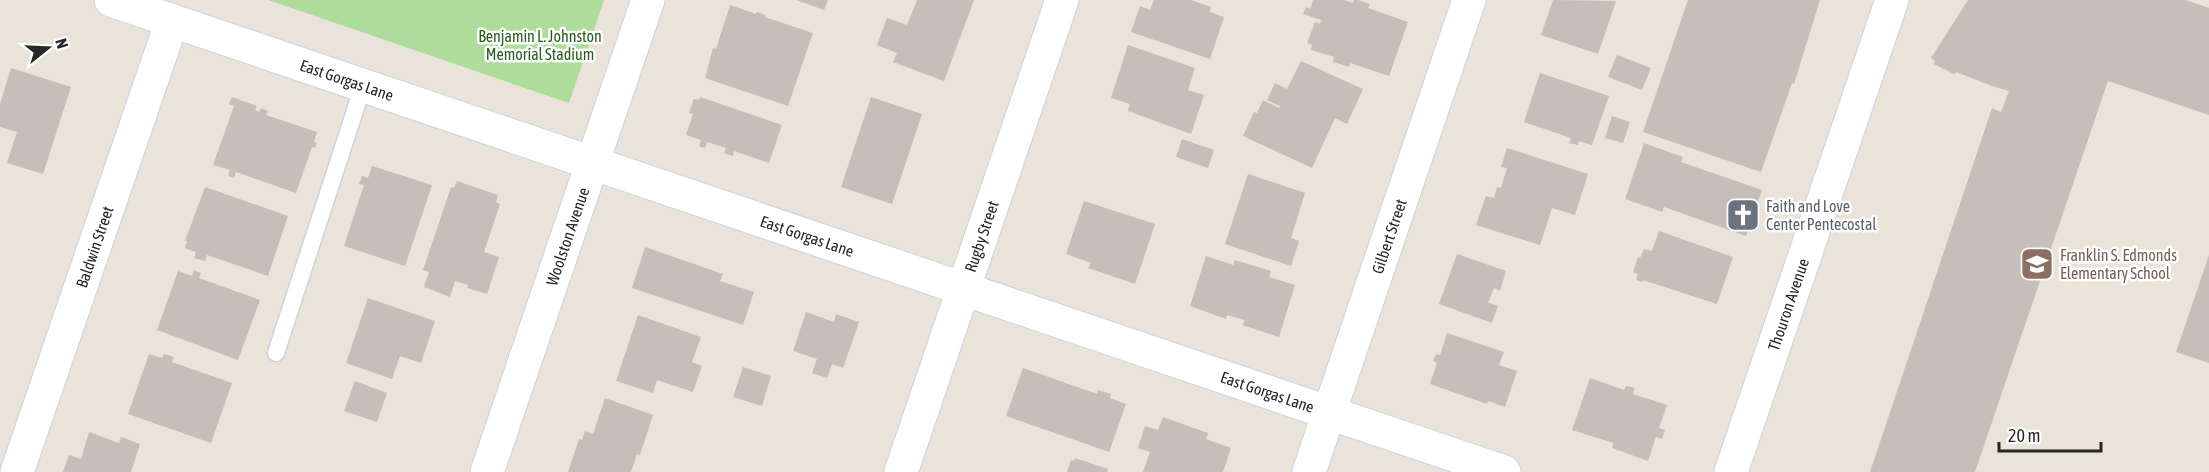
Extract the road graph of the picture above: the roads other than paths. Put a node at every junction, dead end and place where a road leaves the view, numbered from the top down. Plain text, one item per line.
1 (111, 0) edge
2 (648, 0) edge
3 (1062, 0) edge
4 (1469, 0) edge
5 (1892, 0) edge
6 (172, 21) junction
7 (363, 86) junction
8 (593, 163) junction
9 (963, 290) junction
10 (276, 353) dead end
11 (1329, 413) junction
12 (16, 472) edge
13 (487, 472) edge
14 (901, 472) edge
15 (1309, 472) edge
16 (1504, 472) edge
17 (1731, 472) edge

1 - 6 street, East Gorgas Lane
2 - 8 street, Woolston Avenue
3 - 9 street, Rugby Street
4 - 11 street, Gilbert Street
5 - 17 street, Thouron Avenue
6 - 7 street, East Gorgas Lane
6 - 12 street, Baldwin Street
7 - 8 street, East Gorgas Lane
7 - 10 lane
8 - 9 street, East Gorgas Lane
8 - 13 street, Woolston Avenue
9 - 11 street, East Gorgas Lane
9 - 14 street, Rugby Street
11 - 15 street, Gilbert Street
11 - 16 street, East Gorgas Lane

